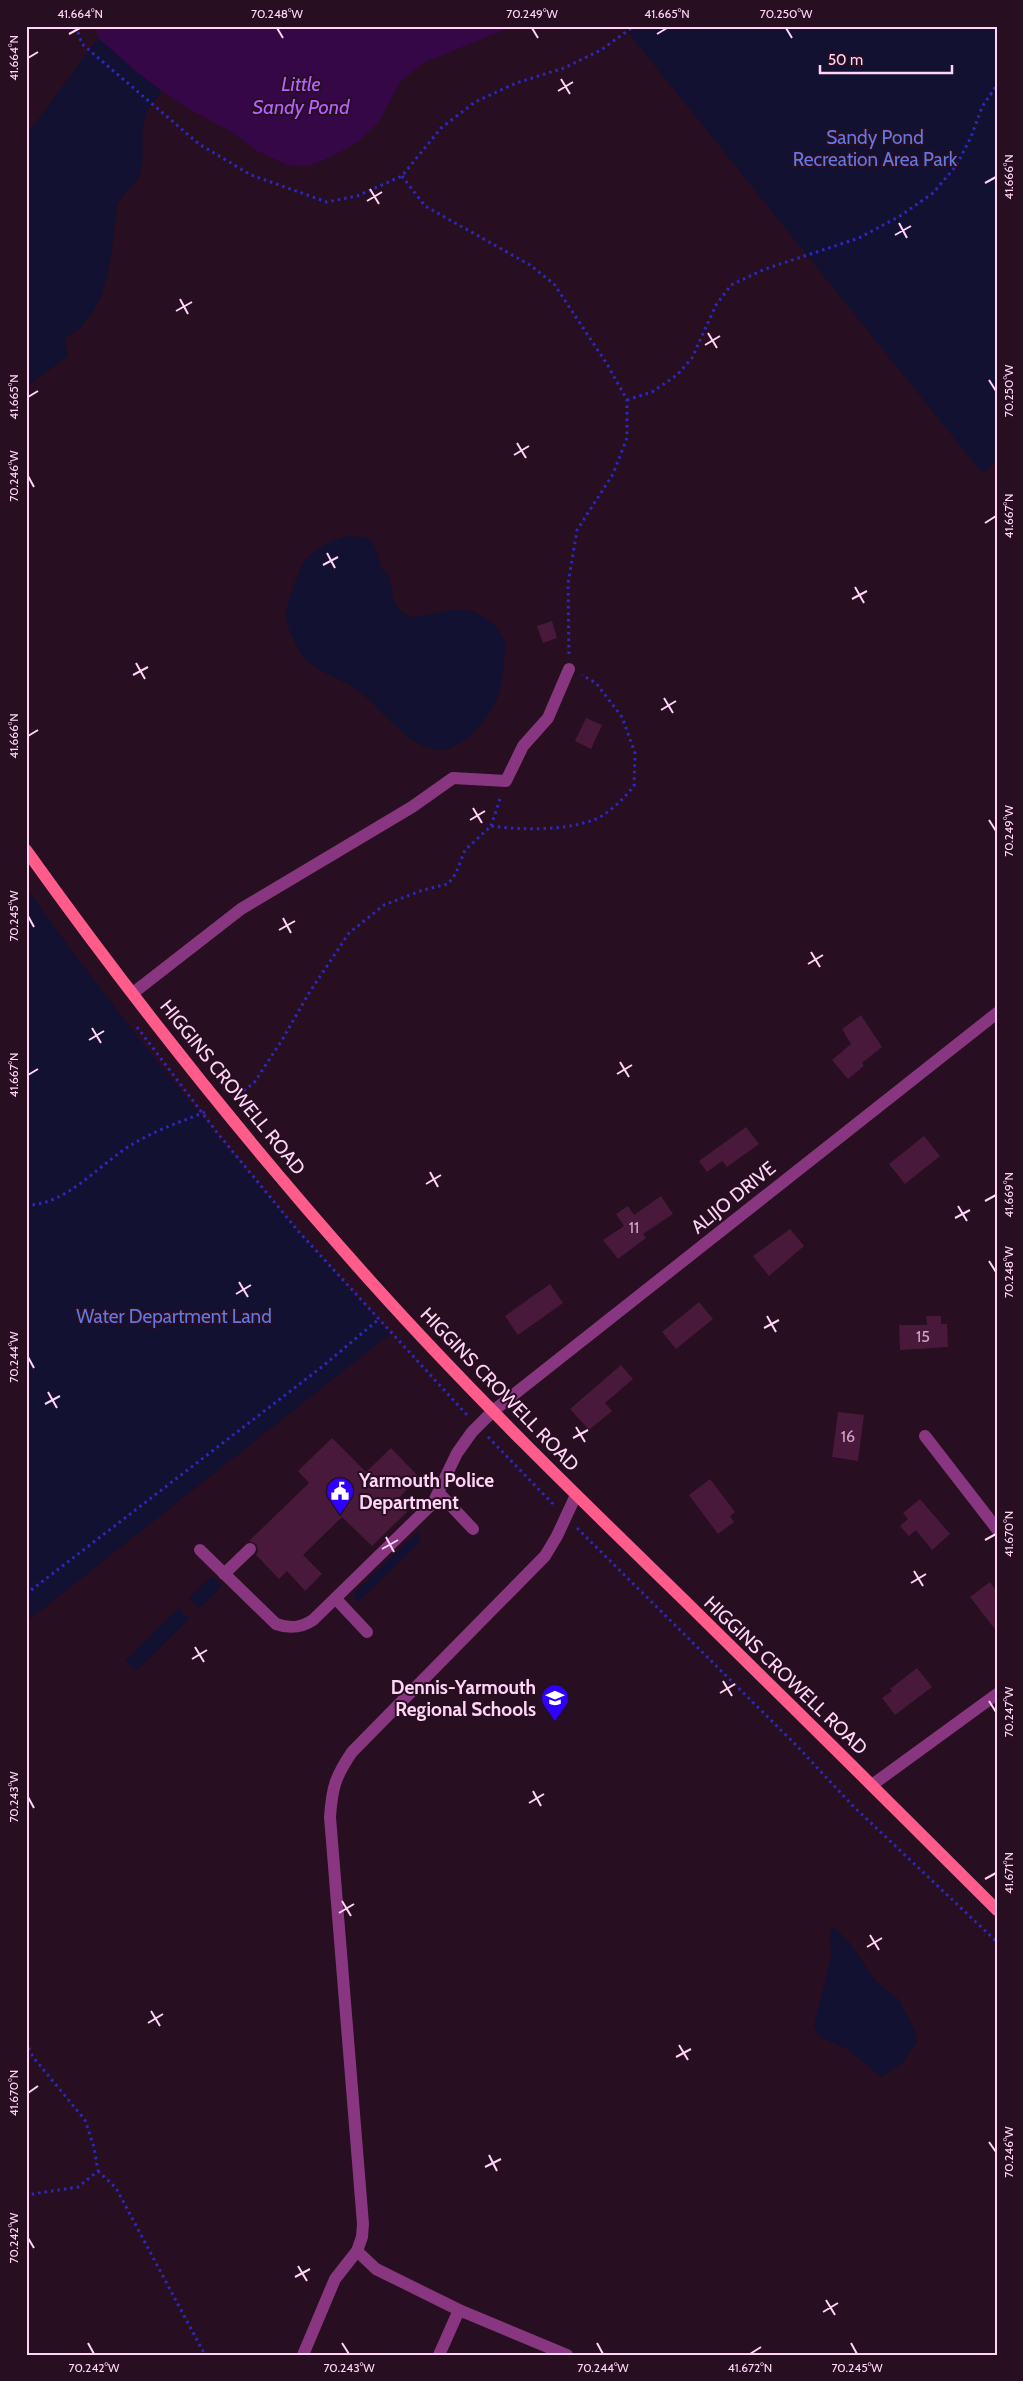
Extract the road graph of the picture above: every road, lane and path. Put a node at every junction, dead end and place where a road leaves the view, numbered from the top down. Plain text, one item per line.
1 (76, 26) edge
2 (634, 26) edge
3 (997, 85) edge
4 (402, 176) junction
5 (627, 400) junction
6 (569, 669) junction
7 (506, 781) junction
8 (491, 826) junction
9 (26, 850) edge
10 (132, 992) junction
11 (997, 1013) edge
12 (192, 1101) dead end
13 (222, 1106) junction
14 (202, 1114) junction
15 (26, 1205) edge
16 (396, 1308) junction
17 (379, 1319) junction
18 (493, 1411) junction
19 (466, 1412) dead end
20 (486, 1436) dead end
21 (925, 1436) dead end
22 (439, 1493) junction
23 (576, 1494) junction
24 (557, 1509) dead end
25 (473, 1529) dead end
26 (997, 1529) edge
27 (584, 1536) dead end
28 (250, 1549) dead end
29 (200, 1550) dead end
30 (224, 1574) junction
31 (26, 1594) edge
32 (336, 1599) junction
33 (367, 1632) dead end
34 (997, 1694) edge
35 (872, 1785) junction
36 (997, 1910) edge
37 (997, 1942) edge
38 (26, 2042) edge
39 (98, 2171) junction
40 (26, 2195) edge
41 (357, 2251) junction
42 (459, 2310) junction
43 (205, 2355) edge
44 (303, 2355) edge
45 (439, 2355) edge
46 (566, 2355) edge

1 - 4 path
2 - 4 path
3 - 5 path
4 - 5 path
5 - 6 path
6 - 7 street
6 - 8 path
7 - 8 path
7 - 10 street
8 - 13 path
9 - 10 main road, HIGGINS CROWELL ROAD
10 - 13 main road, HIGGINS CROWELL ROAD
11 - 18 street, ALIJO DRIVE
12 - 14 path
13 - 14 path
13 - 16 main road, HIGGINS CROWELL ROAD
14 - 15 path
14 - 17 path
16 - 17 path
16 - 18 main road, HIGGINS CROWELL ROAD
17 - 19 path
17 - 31 path
18 - 22 street, ALIJO DRIVE
18 - 23 main road, HIGGINS CROWELL ROAD
20 - 24 path
21 - 26 street
22 - 25 street
22 - 32 street, ALIJO DRIVE
23 - 35 main road, HIGGINS CROWELL ROAD
23 - 41 street
27 - 37 path
28 - 30 street
29 - 30 street, ALIJO DRIVE
30 - 32 street, ALIJO DRIVE
32 - 33 street
34 - 35 street
35 - 36 main road, HIGGINS CROWELL ROAD
38 - 39 path
39 - 40 path
39 - 43 path
41 - 42 street
41 - 44 street
42 - 45 street
42 - 46 street

